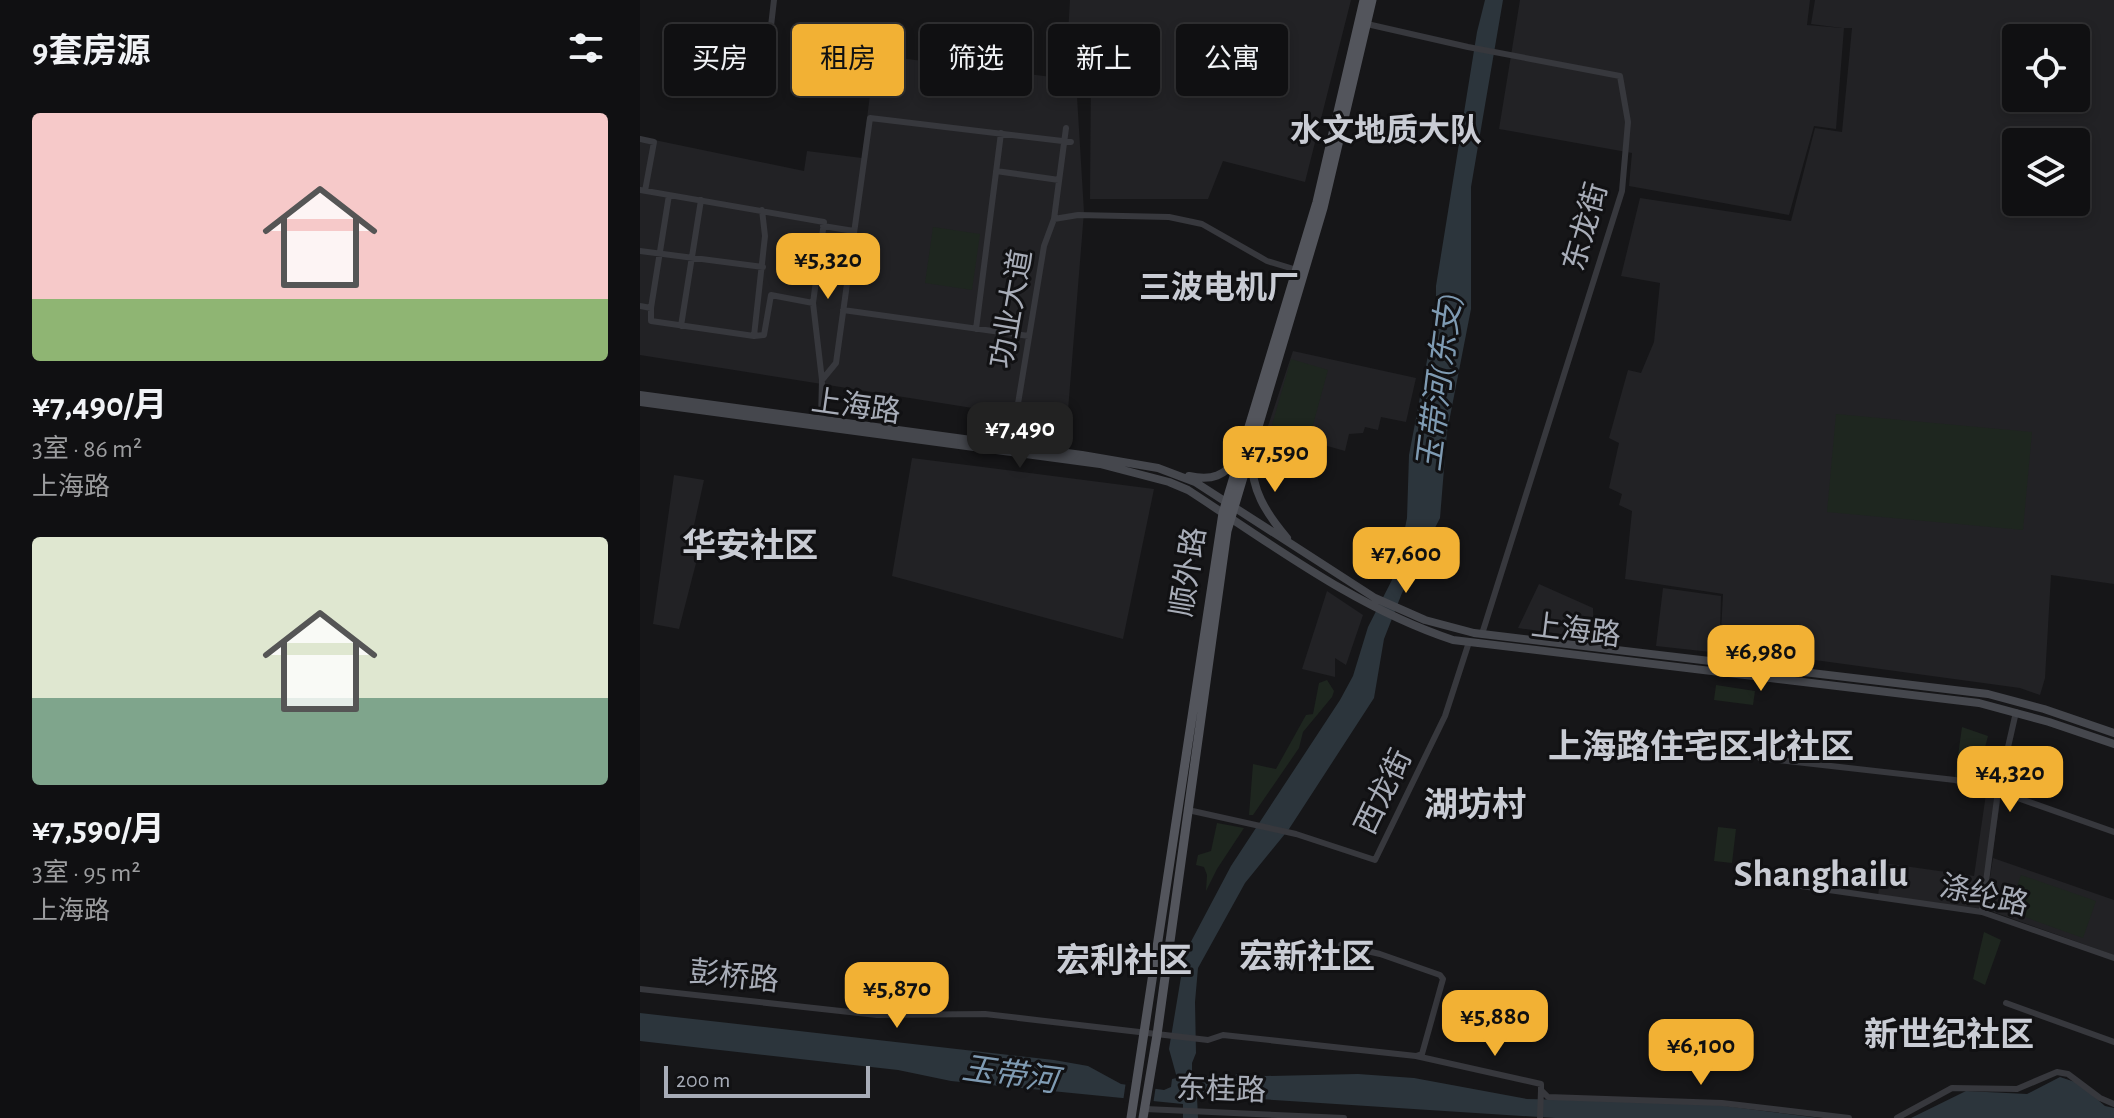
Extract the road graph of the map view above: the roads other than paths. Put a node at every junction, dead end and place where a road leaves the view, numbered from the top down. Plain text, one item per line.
1 (774, 0) edge
2 (1364, 0) edge
3 (1372, 0) edge
4 (771, 24) edge
5 (1367, 24) junction
6 (1066, 128) dead end
7 (1001, 133) junction
8 (640, 139) edge
9 (1068, 141) junction
10 (996, 171) junction
11 (1059, 180) junction
12 (643, 191) edge
13 (669, 195) junction
14 (701, 200) junction
15 (762, 210) junction
16 (1054, 219) junction
17 (823, 226) junction
18 (854, 231) junction
19 (640, 251) edge
20 (659, 253) junction
21 (693, 258) junction
22 (763, 267) junction
23 (1297, 270) junction
24 (813, 303) junction
25 (640, 306) edge
26 (651, 308) junction
27 (843, 310) junction
28 (681, 326) junction
29 (976, 329) junction
30 (754, 336) junction
31 (1029, 336) junction
32 (822, 380) junction
33 (640, 395) edge
34 (640, 402) edge
35 (821, 420) junction
36 (1253, 443) junction
37 (1011, 446) junction
38 (1241, 453) junction
39 (1180, 475) junction
40 (1229, 510) junction
41 (1293, 545) junction
42 (1374, 603) junction
43 (1482, 634) junction
44 (1469, 642) junction
45 (2016, 712) junction
46 (2114, 733) edge
47 (2114, 744) edge
48 (1760, 758) dead end
49 (1998, 791) junction
50 (1183, 809) junction
51 (2114, 832) edge
52 (1746, 878) dead end
53 (1982, 912) junction
54 (1341, 945) dead end
55 (2114, 958) edge
56 (640, 989) edge
57 (2006, 1003) dead end
58 (1145, 1033) junction
59 (1157, 1035) junction
60 (2114, 1042) edge
61 (1416, 1056) junction
62 (1541, 1090) junction
63 (2114, 1104) edge
64 (1132, 1113) edge
65 (1144, 1114) edge
66 (1344, 1118) edge
67 (1540, 1118) edge
68 (1849, 1118) edge
69 (1897, 1118) edge

1 - 4 street
2 - 23 main road, 顺外路
3 - 5 main road, 顺外路
5 - 36 main road, 顺外路
5 - 43 street, 东龙街
6 - 9 street, 功业大道
7 - 9 street
7 - 10 street
7 - 18 street
8 - 12 street
9 - 11 street, 功业大道
10 - 11 street
10 - 29 street
11 - 16 street, 功业大道
12 - 13 street
13 - 14 street
13 - 20 street
14 - 15 street
14 - 21 street
15 - 17 street
15 - 22 street
16 - 23 street
16 - 31 street, 功业大道
17 - 18 street
17 - 24 street
18 - 27 street
19 - 20 street
20 - 21 street
20 - 26 street
21 - 22 street
21 - 28 street
22 - 30 street
23 - 38 main road, 顺外路
24 - 30 street
24 - 32 street
25 - 26 street
26 - 28 street
27 - 29 street
27 - 32 street
28 - 30 street
29 - 31 street
31 - 37 street, 功业大道
32 - 35 street
33 - 35 main road, 上海路
34 - 40 main road, 上海路
35 - 37 main road, 上海路
36 - 40 main road, 顺外路
36 - 41 main road
37 - 39 main road, 上海路
38 - 39 main road
38 - 40 main road, 顺外路
39 - 40 main road, 上海路
40 - 41 main road, 上海路
40 - 42 main road, 上海路
40 - 50 main road, 顺外路
41 - 42 main road, 上海路
42 - 43 main road, 上海路
42 - 44 main road, 上海路
43 - 46 main road, 上海路
44 - 45 main road, 上海路
44 - 50 street, 西龙街
45 - 47 main road, 上海路
45 - 49 street
48 - 49 street
49 - 51 street
49 - 53 street
50 - 58 main road, 顺外路
50 - 59 main road, 顺外路
52 - 53 street, 涤纶路
53 - 55 street, 涤纶路
54 - 61 street
56 - 58 street, 彭桥路
57 - 60 street
58 - 59 street, 彭桥路
58 - 64 main road, 顺外路
59 - 61 street, 彭桥路
59 - 65 main road, 顺外路
61 - 62 street, 彭桥路
62 - 67 street
62 - 68 street, 彭桥路
63 - 69 street
65 - 66 street, 东桂路

